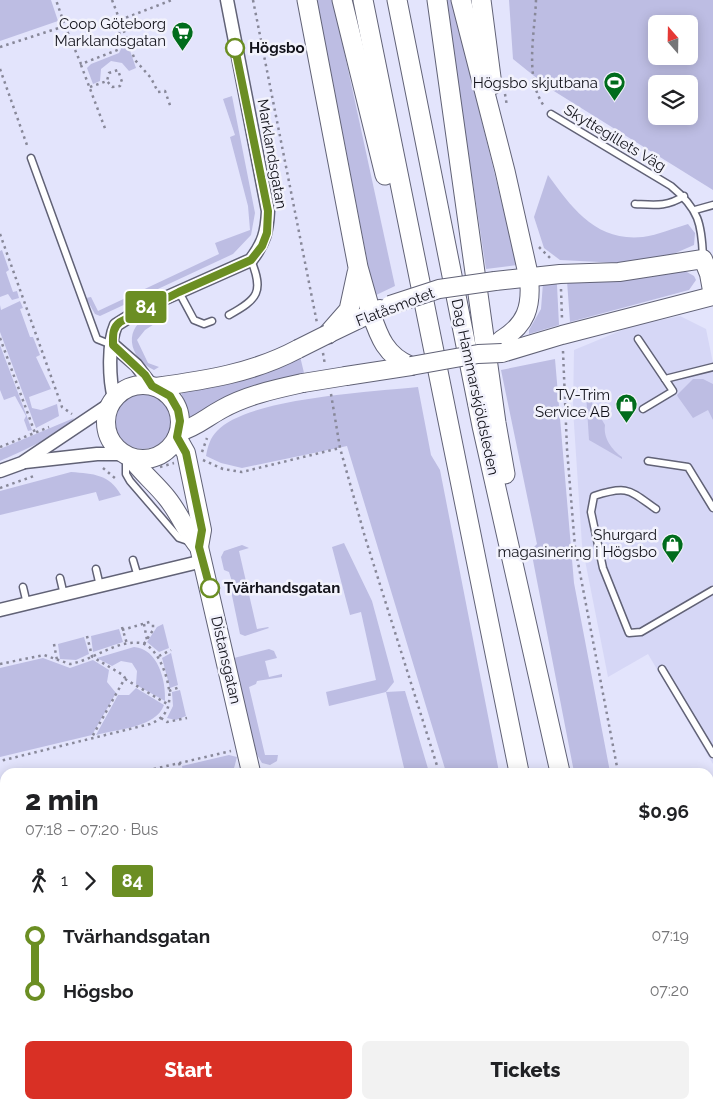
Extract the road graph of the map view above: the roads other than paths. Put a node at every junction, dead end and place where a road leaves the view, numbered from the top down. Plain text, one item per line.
1 (227, 0) edge
2 (306, 0) edge
3 (342, 0) edge
4 (362, 0) edge
5 (396, 0) edge
6 (437, 0) edge
7 (461, 0) edge
8 (481, 0) edge
9 (551, 114) road end
10 (495, 134) junction
11 (31, 158) road end
12 (684, 196) junction
13 (635, 204) dead end
14 (713, 205) edge
15 (694, 210) junction
16 (703, 259) junction
17 (251, 260) junction
18 (358, 267) junction
19 (529, 278) junction
20 (179, 292) junction
21 (713, 296) edge
22 (371, 313) junction
23 (229, 315) dead end
24 (212, 321) dead end
25 (335, 330) junction
26 (638, 339) dead end
27 (431, 340) junction
28 (113, 345) junction
29 (502, 347) junction
30 (405, 365) junction
31 (713, 367) edge
32 (665, 379) junction
33 (154, 386) junction
34 (112, 401) junction
35 (643, 409) dead end
36 (178, 434) junction
37 (127, 456) junction
38 (648, 461) dead end
39 (22, 463) junction
40 (0, 472) edge
41 (713, 508) edge
42 (656, 509) dead end
43 (199, 550) junction
44 (133, 560) dead end
45 (96, 569) dead end
46 (138, 577) junction
47 (60, 578) dead end
48 (100, 586) junction
49 (23, 587) dead end
50 (713, 590) edge
51 (64, 595) junction
52 (27, 604) junction
53 (0, 610) edge
54 (662, 669) dead end
55 (549, 718) junction
56 (713, 754) edge
57 (250, 768) edge
58 (518, 768) edge
59 (559, 768) edge

1 - 17 street, Marklandsgatan
2 - 18 main road
3 - 27 main road
4 - 27 main road
5 - 55 main road, Dag Hammarskjöldsleden
6 - 55 main road
7 - 10 main road
8 - 10 main road
9 - 12 lane, Skyttegillets Väg
10 - 19 main road
11 - 28 lane
12 - 13 lane
12 - 15 lane, Skyttegillets Väg
14 - 15 lane
15 - 16 lane, Skyttegillets Väg
16 - 19 street, Flatåsmotet
16 - 21 street
17 - 20 street
17 - 23 lane
18 - 22 main road
18 - 25 main road
19 - 22 street, Flatåsmotet, bridge
19 - 29 street
20 - 24 lane
20 - 28 street
21 - 29 street
22 - 25 street, Flatåsmotet
22 - 30 street
25 - 33 street, Flatåsmotet, bridge
26 - 32 lane
27 - 58 main road
28 - 33 street
28 - 34 street
29 - 30 street, bridge
30 - 36 street, bridge
31 - 32 lane
32 - 35 lane
33 - 34 street, Flatåsmotet
33 - 36 street
34 - 37 street
34 - 39 street
36 - 37 street
36 - 43 street, Distansgatan
37 - 39 street
37 - 43 street, Distansgatan
38 - 41 lane
39 - 40 street
42 - 50 lane
43 - 46 street
43 - 57 street, Distansgatan
44 - 46 lane
45 - 48 lane
46 - 48 street
47 - 51 lane
48 - 51 street
49 - 52 lane
51 - 52 street
52 - 53 street
54 - 56 lane
55 - 59 main road, Dag Hammarskjöldsleden

